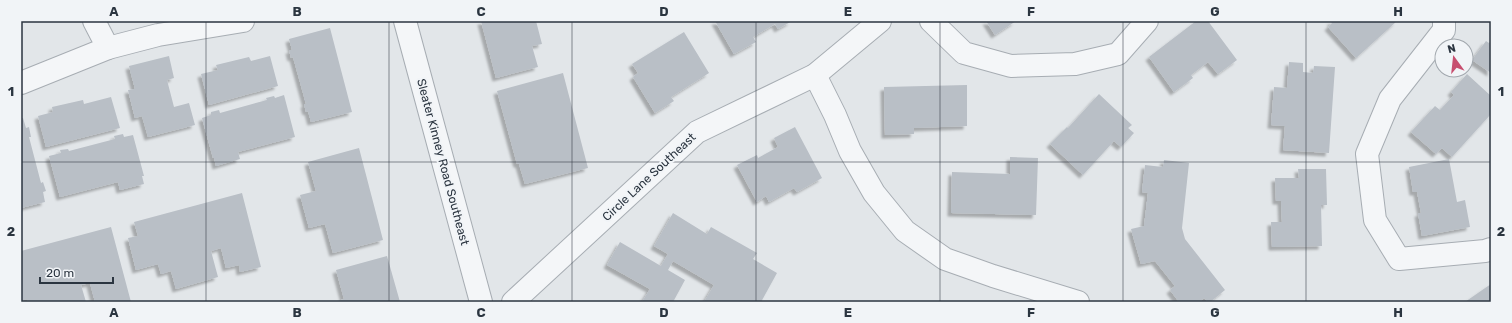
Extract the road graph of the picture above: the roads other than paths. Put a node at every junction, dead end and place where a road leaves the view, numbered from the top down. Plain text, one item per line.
1 (94, 21) edge
2 (243, 21) edge
3 (405, 21) edge
4 (880, 21) edge
5 (932, 21) edge
6 (1147, 21) edge
7 (1444, 21) edge
8 (108, 48) junction
9 (815, 75) junction
10 (21, 83) edge
11 (1491, 249) edge
12 (481, 302) edge
13 (514, 302) edge
14 (1078, 302) edge

1 - 8 street
2 - 8 street
3 - 12 street, Sleater Kinney Road Southeast
4 - 9 street, Circle Lane Southeast
5 - 6 street
7 - 11 street
8 - 10 street
9 - 13 street, Circle Lane Southeast
9 - 14 street

